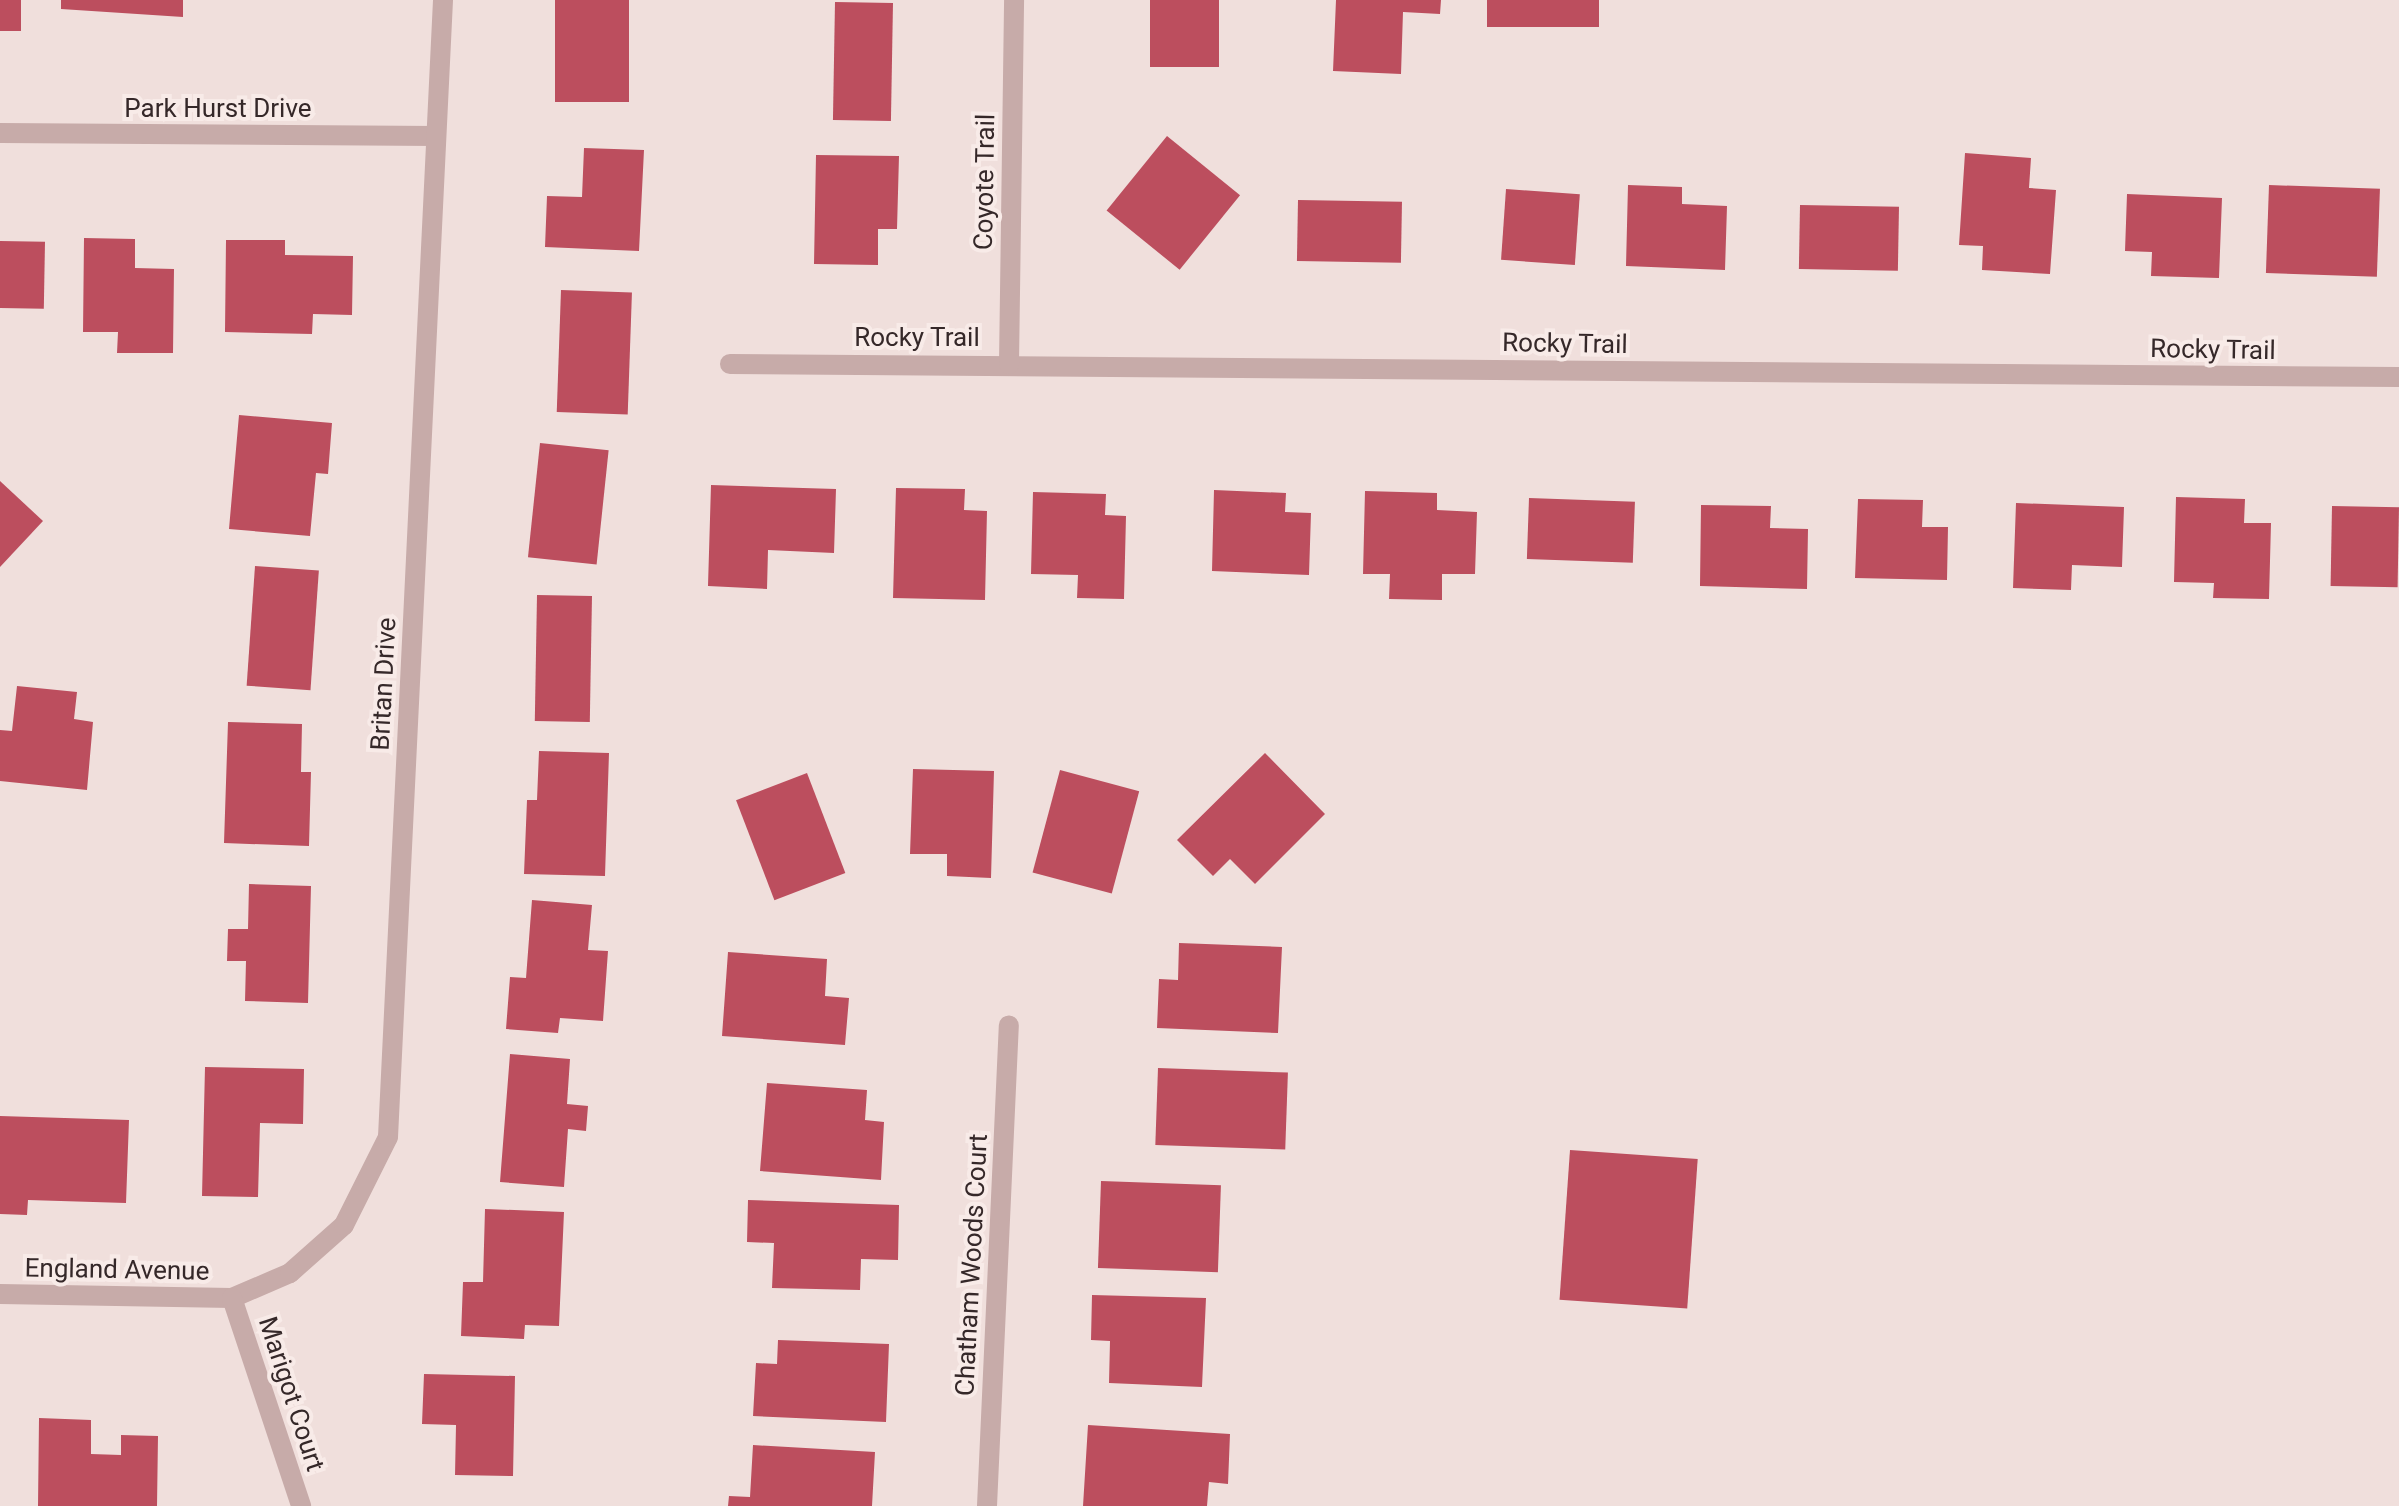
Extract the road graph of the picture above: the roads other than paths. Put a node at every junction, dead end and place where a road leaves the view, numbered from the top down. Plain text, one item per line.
1 (443, 0) edge
2 (1014, 0) edge
3 (0, 133) edge
4 (436, 136) junction
5 (730, 364) dead end
6 (1009, 364) junction
7 (2399, 377) edge
8 (1009, 1026) dead end
9 (0, 1294) edge
10 (232, 1298) junction
11 (301, 1506) edge
12 (987, 1506) edge

1 - 4 street, Britan Drive
2 - 6 street, Coyote Trail
3 - 4 street, Park Hurst Drive
4 - 10 street, Britan Drive
5 - 6 street, Rocky Trail
6 - 7 street, Rocky Trail
8 - 12 street, Chatham Woods Court
9 - 10 street, England Avenue
10 - 11 street, Marigot Court

